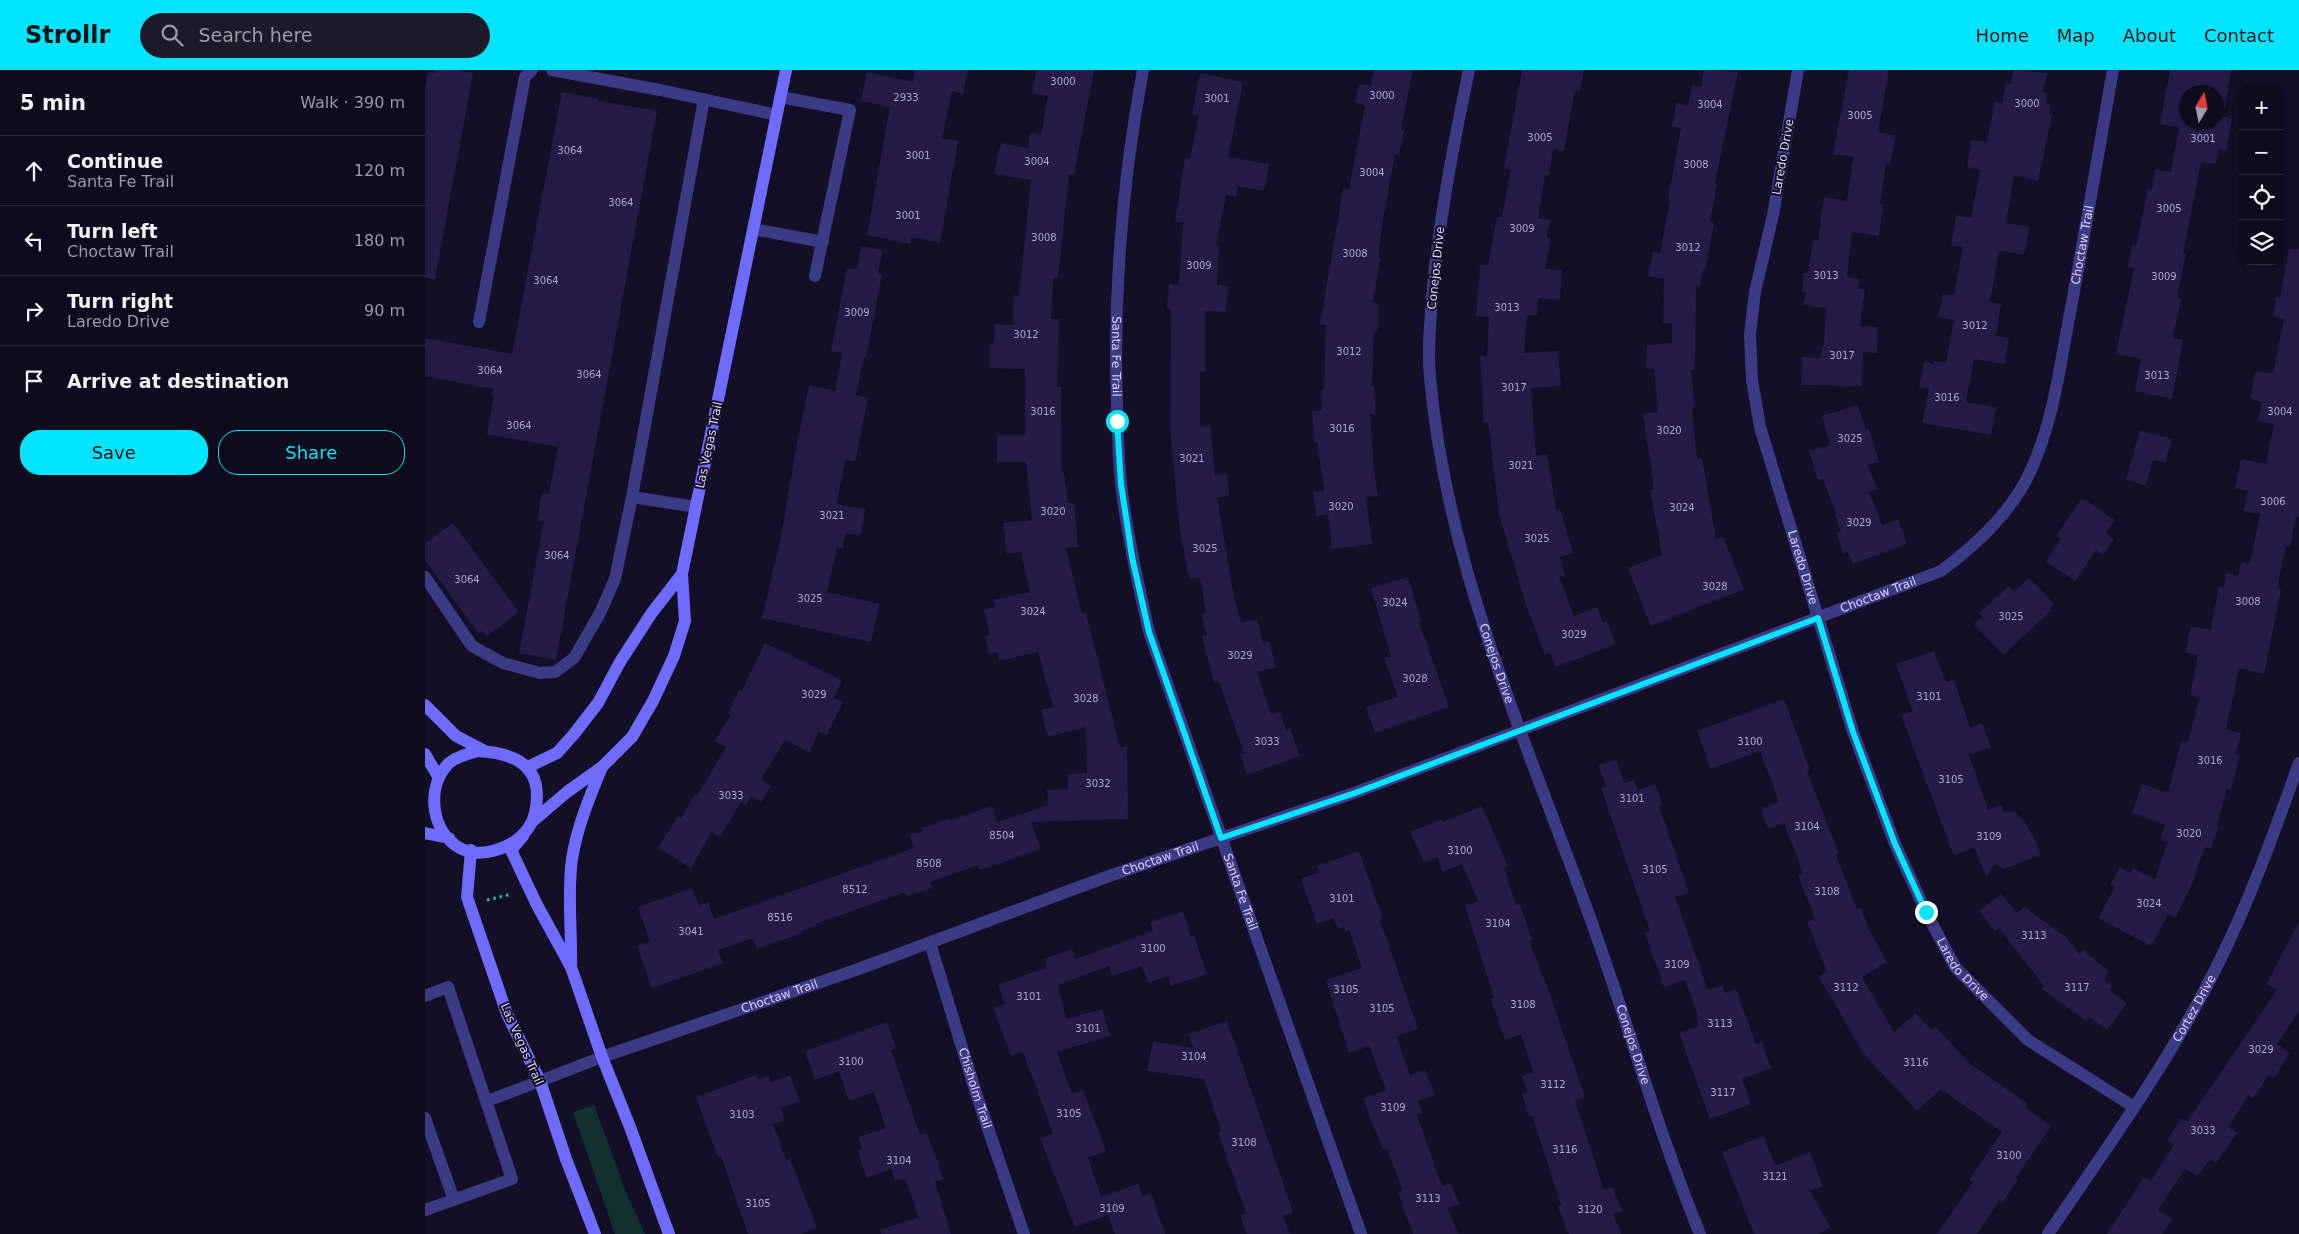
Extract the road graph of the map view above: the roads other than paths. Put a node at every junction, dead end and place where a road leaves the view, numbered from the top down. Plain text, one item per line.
1 (532, 70) edge
2 (552, 70) edge
3 (786, 70) edge
4 (1143, 70) edge
5 (1469, 70) edge
6 (1798, 70) edge
7 (2113, 70) edge
8 (780, 97) junction
9 (704, 99) junction
10 (777, 115) junction
11 (753, 229) junction
12 (823, 242) junction
13 (815, 276) dead end
14 (479, 322) dead end
15 (632, 497) junction
16 (696, 507) junction
17 (682, 574) junction
18 (425, 577) edge
19 (1818, 618) junction
20 (425, 705) edge
21 (1521, 730) junction
22 (485, 751) junction
23 (425, 754) edge
24 (2299, 763) edge
25 (528, 767) junction
26 (602, 767) junction
27 (439, 778) junction
28 (429, 792) edge
29 (533, 821) junction
30 (425, 833) edge
31 (523, 836) junction
32 (449, 838) junction
33 (1221, 838) junction
34 (471, 850) junction
35 (930, 943) junction
36 (571, 967) junction
37 (425, 996) edge
38 (602, 1057) junction
39 (540, 1081) junction
40 (487, 1101) junction
41 (2134, 1107) junction
42 (425, 1118) edge
43 (454, 1200) junction
44 (425, 1210) edge
45 (595, 1234) edge
46 (669, 1234) edge
47 (1024, 1234) edge
48 (1361, 1234) edge
49 (1700, 1234) edge
50 (2048, 1234) edge

1 - 14 street
2 - 9 street
3 - 8 main road, Las Vegas Trail
4 - 33 street, Santa Fe Trail
5 - 21 street, Conejos Drive
6 - 19 street, Laredo Drive
7 - 19 street, Choctaw Trail
8 - 10 main road, Las Vegas Trail
8 - 12 street
9 - 10 street
9 - 15 street
10 - 11 main road, Las Vegas Trail
11 - 12 street
11 - 16 main road, Las Vegas Trail
12 - 13 street
15 - 16 street
15 - 18 street
16 - 17 main road, Las Vegas Trail
17 - 25 main road, Las Vegas Trail
17 - 26 main road
19 - 21 street, Choctaw Trail
19 - 41 street, Laredo Drive
20 - 22 main road
21 - 33 street, Choctaw Trail
21 - 49 street, Conejos Drive
22 - 25 main road
22 - 27 main road
23 - 27 main road
24 - 41 street, Cortez Drive
25 - 29 main road
26 - 29 main road
26 - 36 main road
27 - 28 main road
28 - 32 main road
29 - 31 main road
30 - 32 main road
31 - 34 main road
31 - 36 main road
32 - 34 main road
33 - 35 street, Choctaw Trail
33 - 48 street, Santa Fe Trail
34 - 39 main road, Las Vegas Trail
35 - 38 street, Choctaw Trail
35 - 47 street, Chisholm Trail
36 - 38 main road
37 - 40 street
38 - 39 street, Choctaw Trail
38 - 46 main road
39 - 40 street, Choctaw Trail
39 - 45 main road, Las Vegas Trail
40 - 43 street
41 - 50 street, Cortez Drive
42 - 43 street
43 - 44 street

